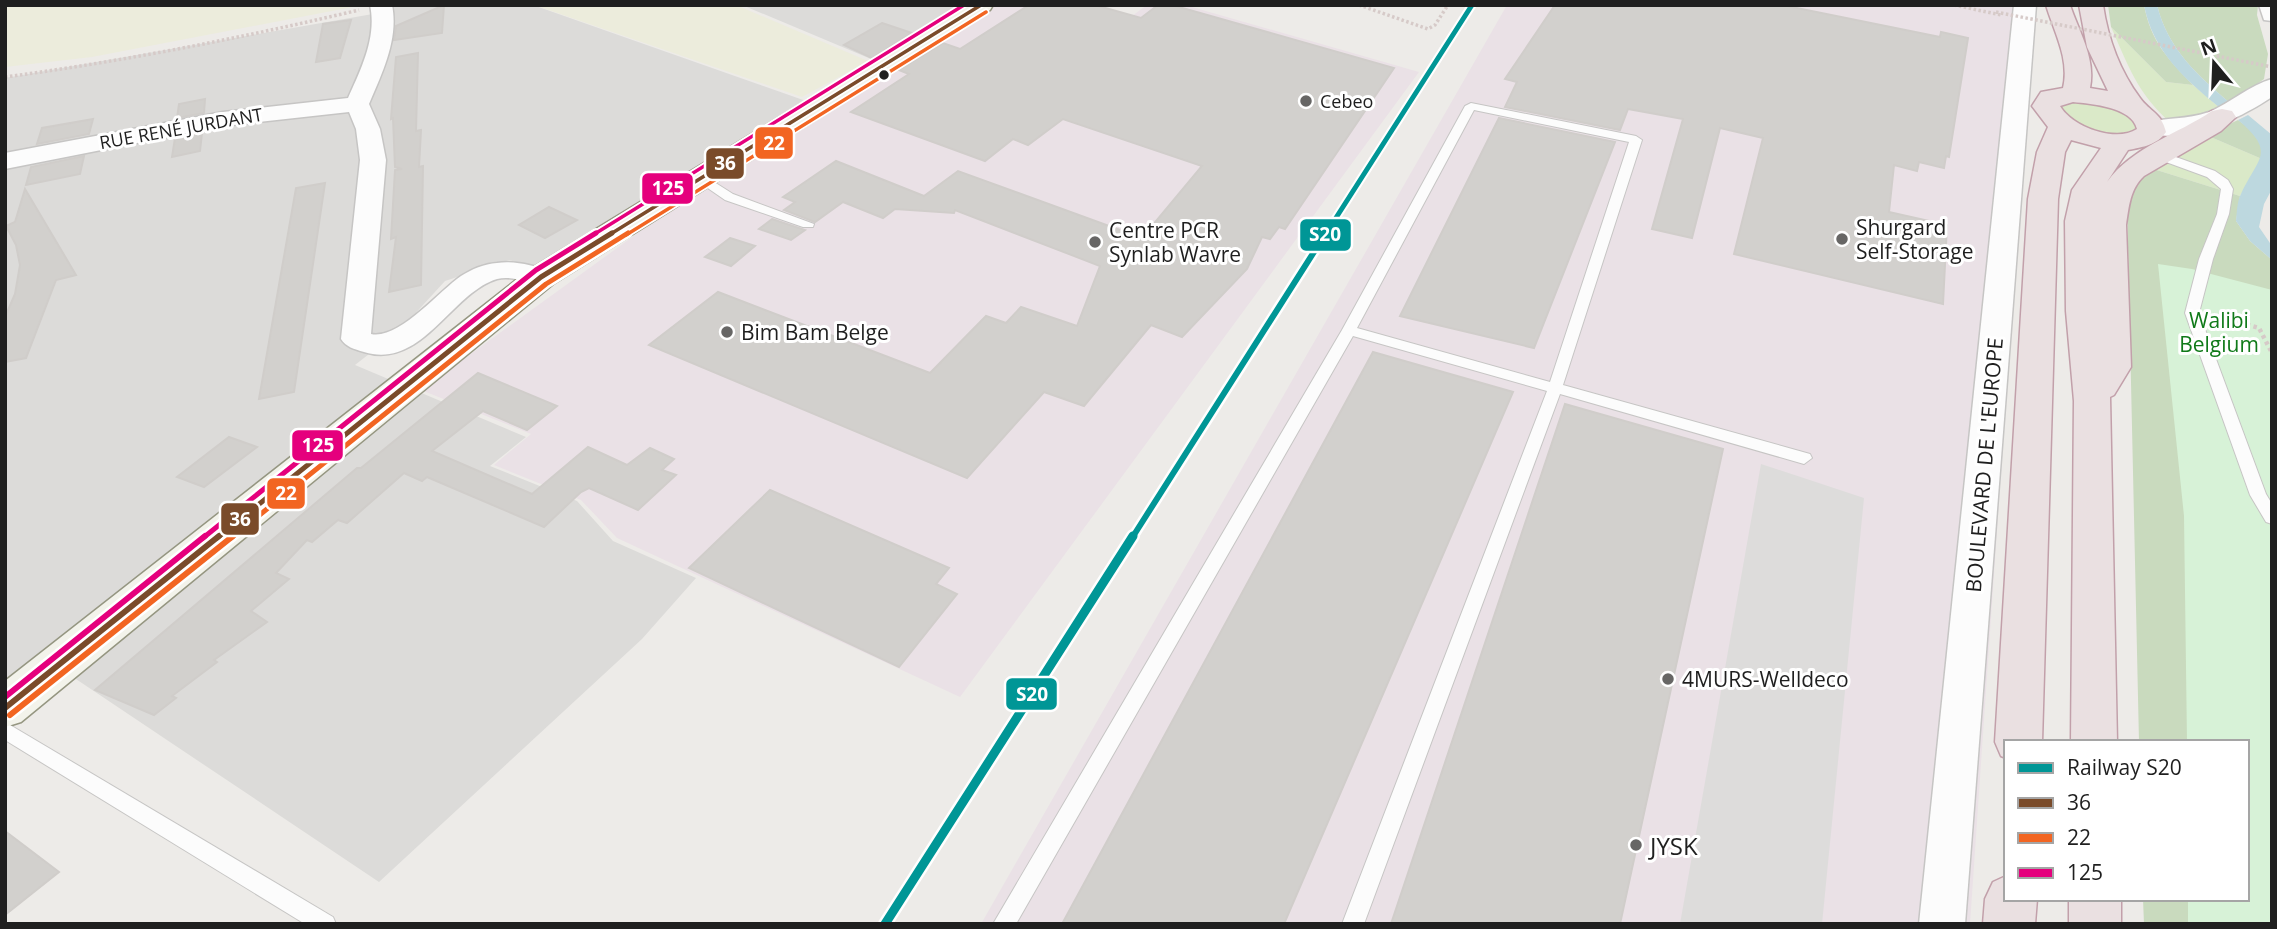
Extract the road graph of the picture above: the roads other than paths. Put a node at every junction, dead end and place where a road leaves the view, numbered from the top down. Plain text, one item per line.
1 (981, 5) edge
2 (2057, 5) edge
3 (2091, 5) edge
4 (2269, 5) edge
5 (370, 8) edge
6 (2015, 12) edge
7 (2272, 15) edge
8 (2272, 86) edge
9 (357, 104) junction
10 (2132, 108) junction
11 (2068, 110) junction
12 (2222, 117) joint
13 (2156, 141) junction
14 (2119, 142) junction
15 (5, 160) edge
16 (700, 177) junction
17 (808, 224) dead end
18 (541, 277) junction
19 (1349, 330) junction
20 (1555, 388) junction
21 (2092, 401) junction
22 (1804, 458) dead end
23 (2272, 518) edge
24 (5, 708) edge
25 (5, 730) edge
26 (2018, 740) edge
27 (2094, 740) edge
28 (2011, 901) edge
29 (2095, 901) edge
30 (325, 924) edge
31 (1004, 924) edge
32 (1353, 924) edge
33 (1942, 924) edge
34 (2009, 924) edge
35 (2095, 924) edge

1 - 16 main road
2 - 11 highway, BOULEVARD DE L'EUROPE
3 - 10 highway
4 - 7 street
5 - 9 street
6 - 33 street, BOULEVARD DE L'EUROPE
8 - 12 street
9 - 15 street, RUE RENÉ JURDANT
9 - 18 street
10 - 11 highway
10 - 13 highway
11 - 14 highway
11 - 26 highway, BOULEVARD DE L'EUROPE
12 - 13 highway
13 - 14 highway
13 - 21 highway
13 - 23 lane
14 - 21 highway
16 - 17 lane
16 - 18 main road
18 - 24 main road
19 - 20 lane
19 - 20 lane
19 - 31 lane
20 - 22 lane
20 - 32 lane
21 - 27 highway
25 - 30 lane
28 - 34 highway
29 - 35 highway

